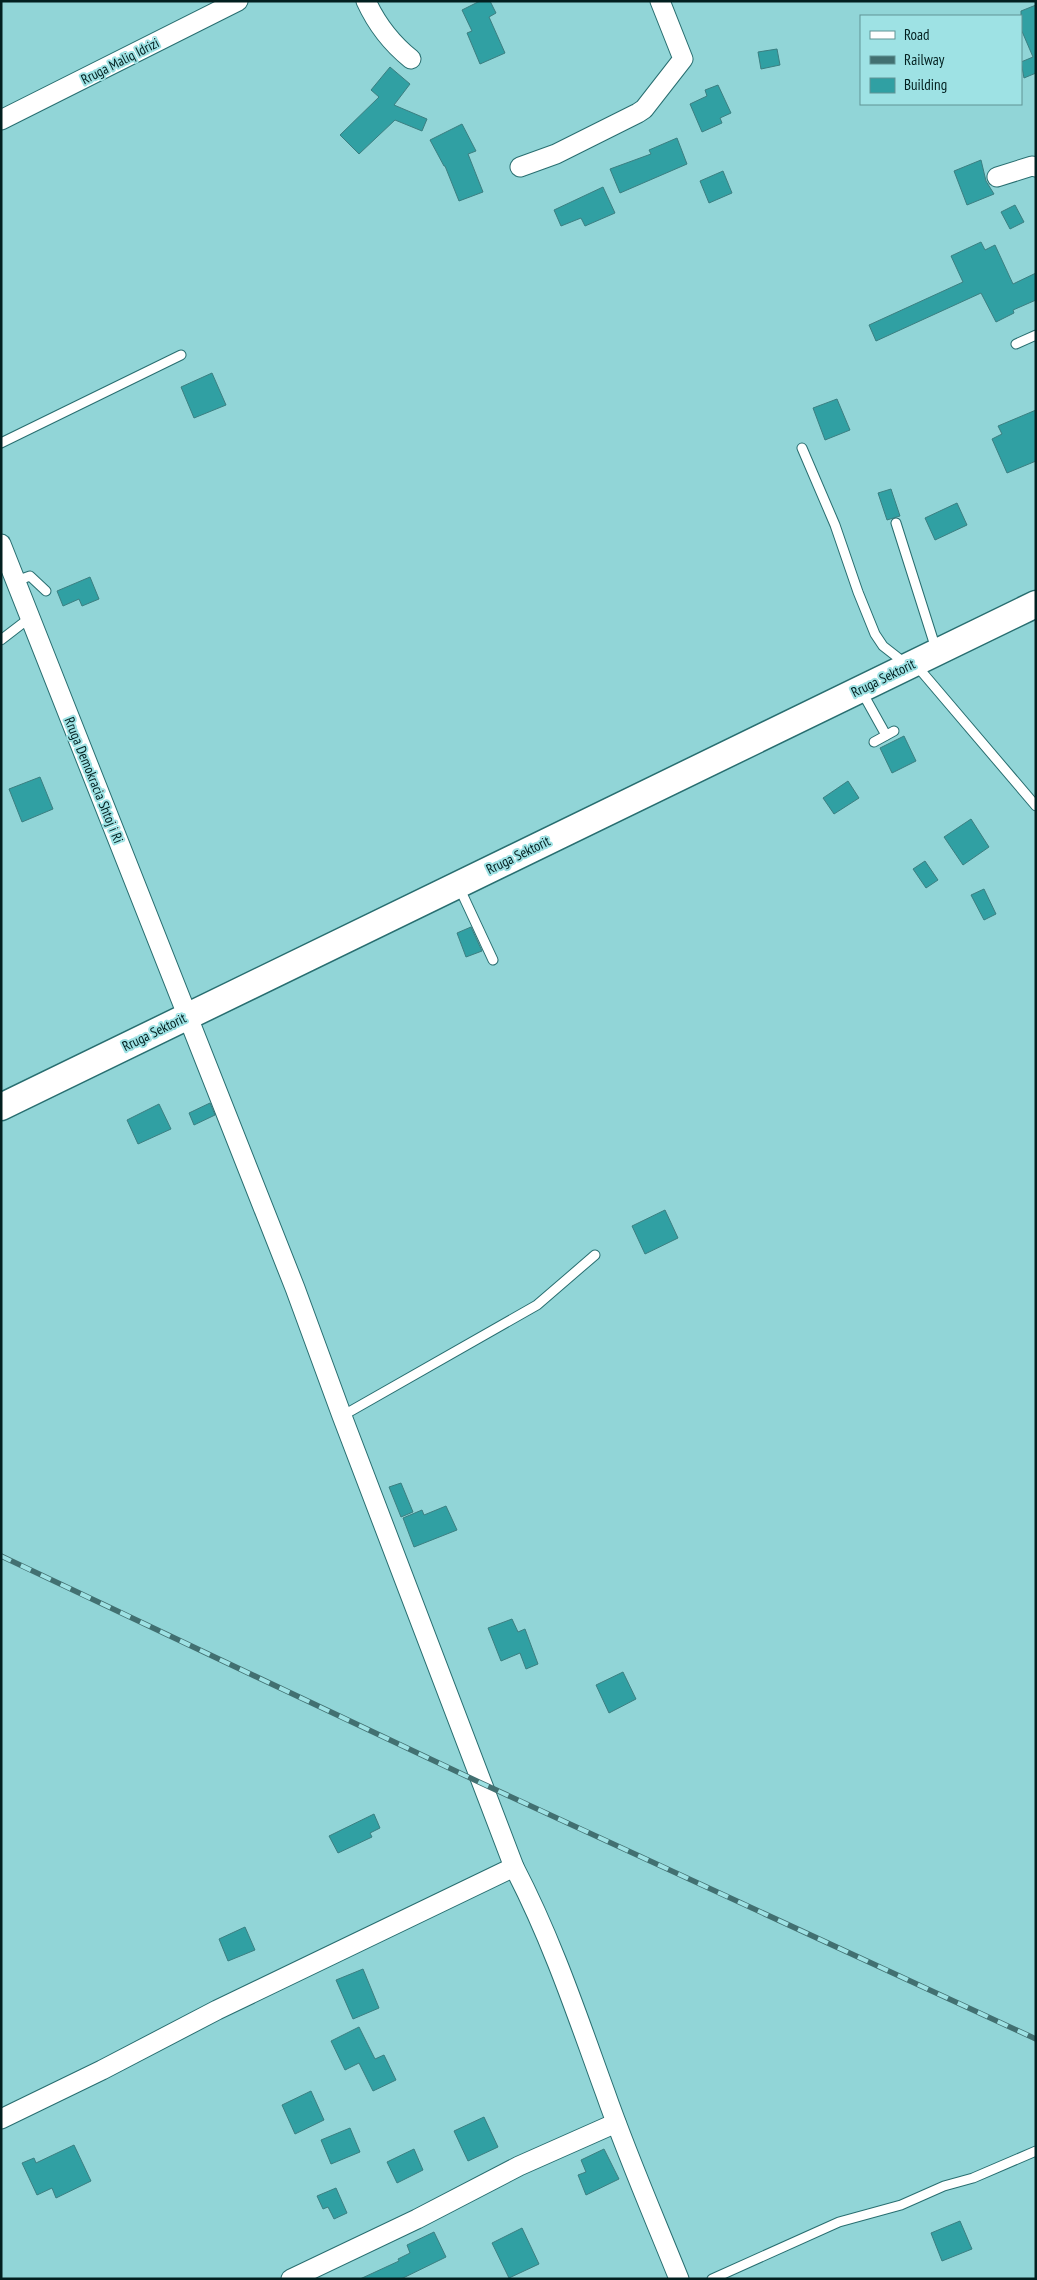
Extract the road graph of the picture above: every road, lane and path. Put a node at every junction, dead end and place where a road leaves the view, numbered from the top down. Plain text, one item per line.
1 (237, 1) edge
2 (366, 1) edge
3 (660, 1) edge
4 (411, 59) dead end
5 (1, 120) edge
6 (520, 167) dead end
7 (1036, 167) edge
8 (997, 177) dead end
9 (1036, 335) edge
10 (1016, 344) dead end
11 (181, 355) dead end
12 (1, 443) edge
13 (802, 448) dead end
14 (896, 523) dead end
15 (3, 554) edge
16 (16, 581) junction
17 (46, 591) dead end
18 (1036, 604) edge
19 (31, 620) junction
20 (1, 640) edge
21 (920, 660) junction
22 (860, 689) junction
23 (874, 742) dead end
24 (1036, 806) edge
25 (458, 884) junction
26 (493, 960) dead end
27 (187, 1016) junction
28 (1, 1107) edge
29 (595, 1255) dead end
30 (342, 1416) junction
31 (514, 1867) junction
32 (1, 2119) edge
33 (616, 2122) junction
34 (1036, 2151) edge
35 (292, 2279) edge
36 (679, 2279) edge
37 (712, 2279) edge

1 - 5 street, Rruga Maliq Idrizi
2 - 4 street
3 - 6 street
7 - 8 street
9 - 10 lane
11 - 12 lane
13 - 21 lane
14 - 21 lane
15 - 16 street, Rruga Demokracia Shtoj i Ri
16 - 17 lane
16 - 19 street, Rruga Demokracia Shtoj i Ri
18 - 21 street, Rruga Sektorit
19 - 20 lane
19 - 27 street, Rruga Demokracia Shtoj i Ri
21 - 22 street, Rruga Sektorit
21 - 24 lane
22 - 23 lane
22 - 25 street, Rruga Sektorit
25 - 26 lane
25 - 27 street, Rruga Sektorit
27 - 28 street, Rruga Sektorit
27 - 30 street, Rruga Demokracia Shtoj i Ri
29 - 30 lane
30 - 31 street, Rruga Demokracia Shtoj i Ri
31 - 32 street
31 - 33 street, Rruga Demokracia Shtoj i Ri
33 - 35 street
33 - 36 street, Rruga Demokracia Shtoj i Ri
34 - 37 lane

